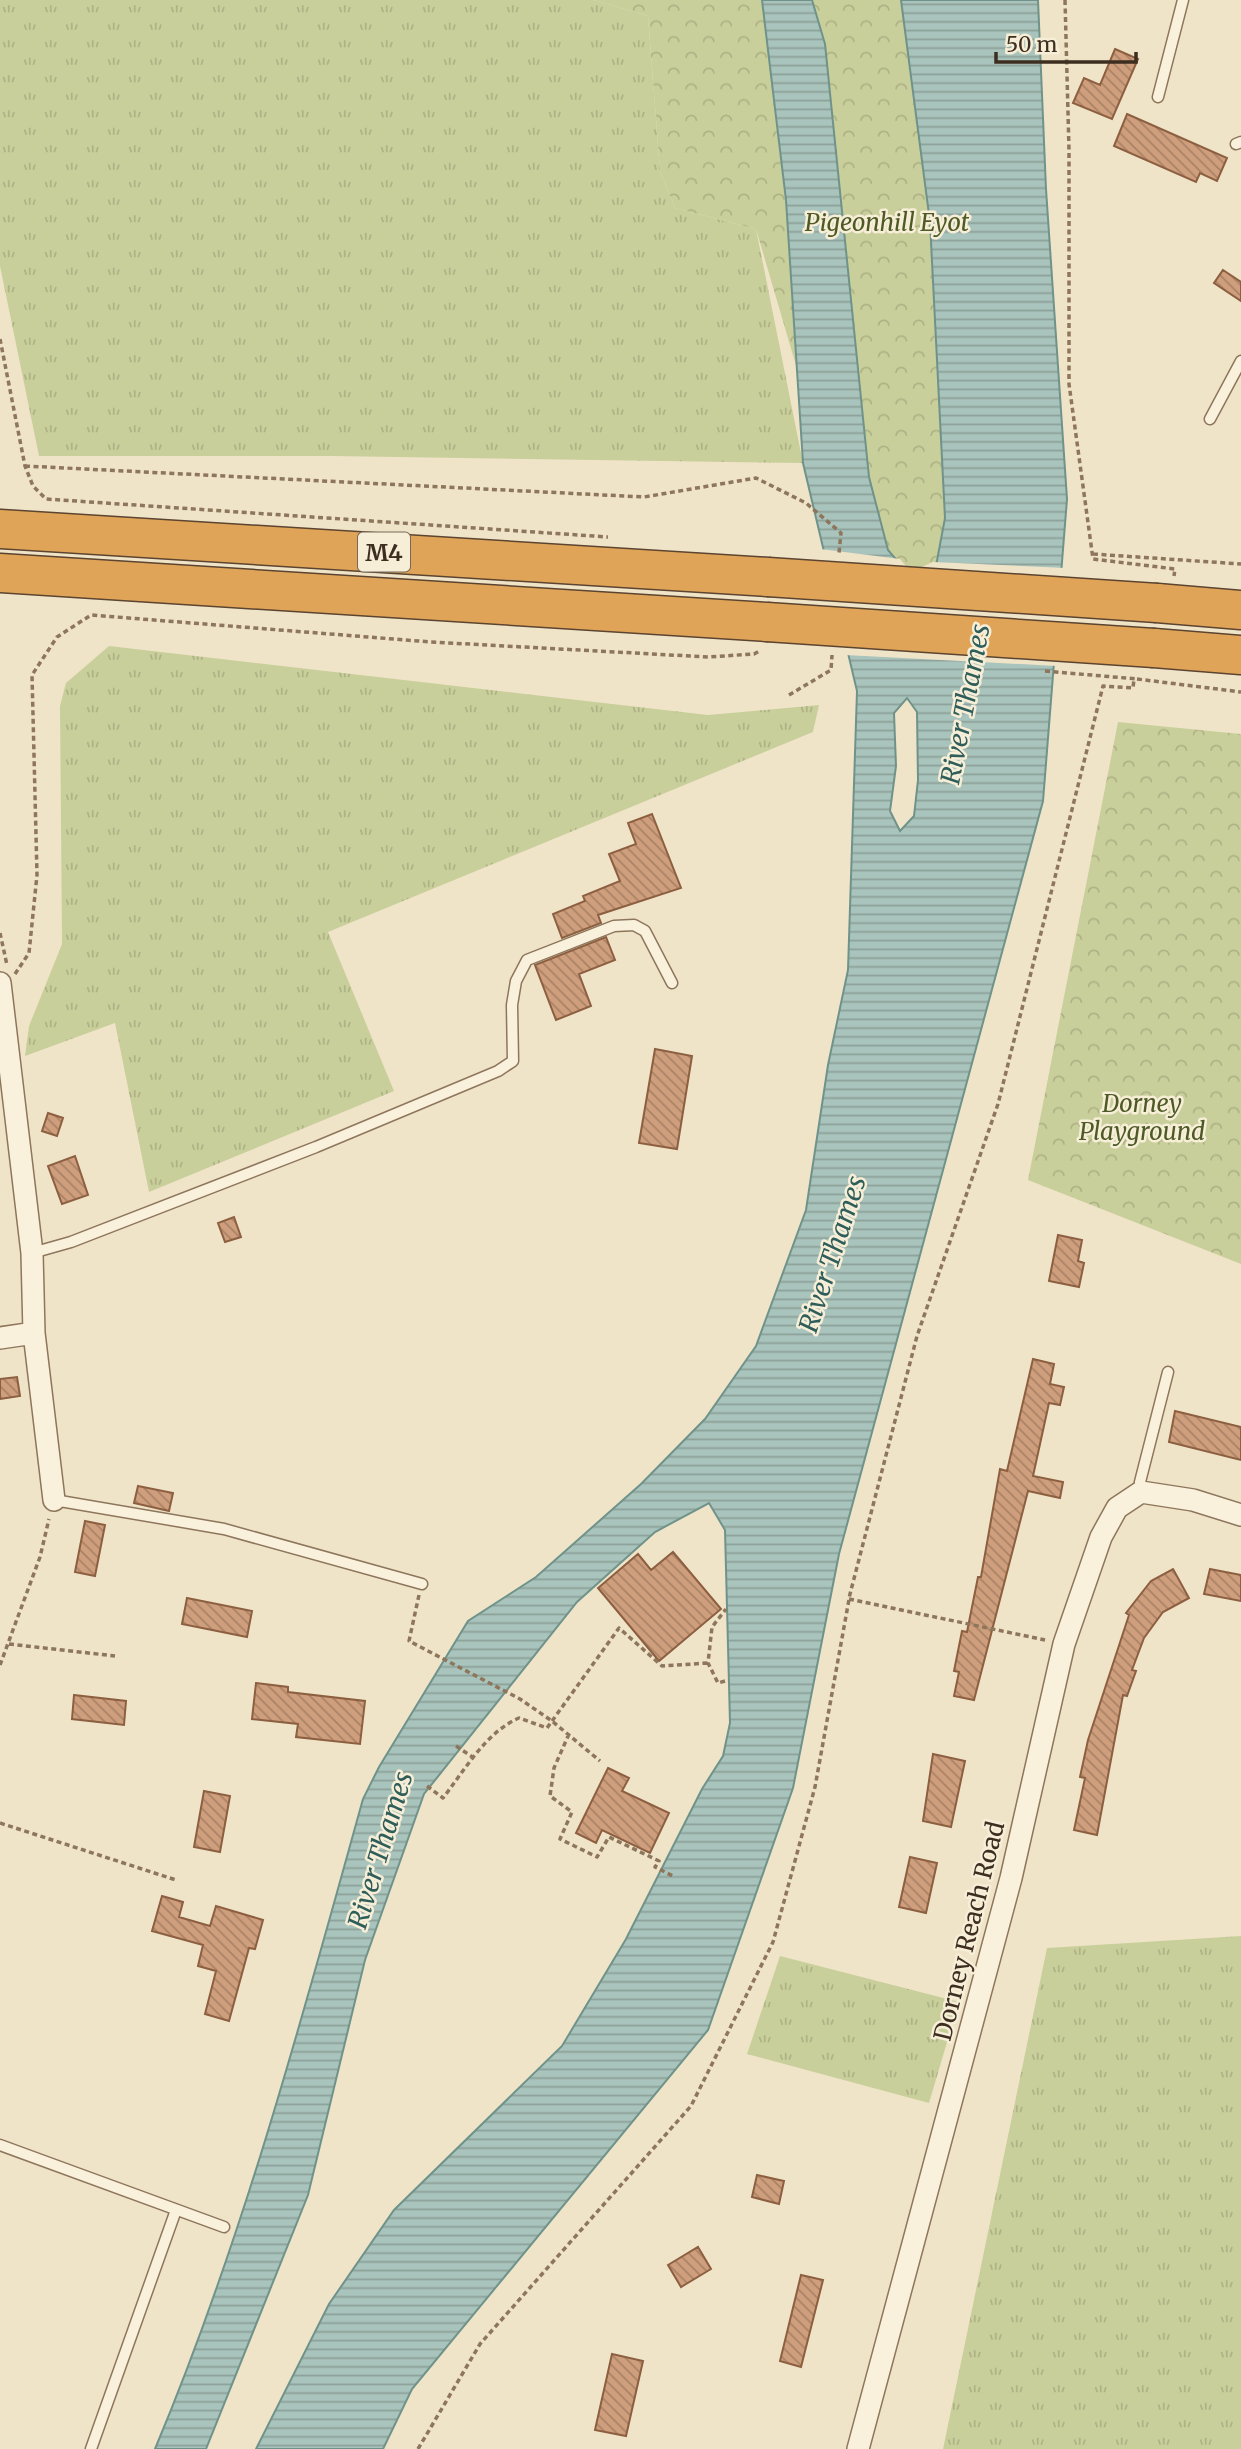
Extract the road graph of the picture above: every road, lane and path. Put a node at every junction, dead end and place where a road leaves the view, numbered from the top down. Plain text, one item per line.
1 (1065, 0) edge
2 (1183, 0) edge
3 (1158, 97) dead end
4 (0, 339) edge
5 (1241, 361) edge
6 (1210, 419) dead end
7 (25, 466) junction
8 (0, 530) edge
9 (619, 537) dead end
10 (1092, 554) junction
11 (839, 560) dead end
12 (1241, 564) edge
13 (0, 573) edge
14 (1166, 590) junction
15 (1241, 610) edge
16 (767, 635) junction
17 (833, 643) dead end
18 (1241, 656) edge
19 (1142, 669) junction
20 (1241, 692) edge
21 (789, 695) dead end
22 (0, 933) edge
23 (0, 983) edge
24 (672, 983) dead end
25 (32, 1253) junction
26 (34, 1333) junction
27 (0, 1338) edge
28 (1168, 1372) dead end
29 (1141, 1492) junction
30 (54, 1500) junction
31 (1241, 1515) edge
32 (422, 1584) joint
33 (849, 1599) junction
34 (726, 1609) dead end
35 (9, 1644) junction
36 (1064, 1644) junction
37 (115, 1656) dead end
38 (708, 1663) junction
39 (0, 1665) edge
40 (725, 1681) dead end
41 (552, 1721) junction
42 (569, 1734) junction
43 (456, 1746) dead end
44 (474, 1758) junction
45 (600, 1762) dead end
46 (427, 1786) dead end
47 (0, 1822) edge
48 (673, 1876) dead end
49 (176, 1880) dead end
50 (0, 2145) edge
51 (176, 2210) junction
52 (224, 2227) dead end
53 (91, 2449) edge
54 (418, 2449) edge
55 (858, 2449) edge

1 - 10 path
2 - 3 lane
4 - 7 path
5 - 6 lane
7 - 9 path
7 - 11 path
8 - 14 highway, M4, bridge
10 - 12 path
10 - 14 path
13 - 16 highway, M4
14 - 15 highway, M4
16 - 19 highway, M4, bridge
16 - 22 path
17 - 21 path
18 - 19 highway, M4
19 - 20 path
19 - 33 path
23 - 25 street
24 - 25 lane
25 - 26 street
26 - 27 street
26 - 30 street
28 - 29 lane
29 - 31 street
29 - 36 street, Dorney Reach Road
30 - 32 lane
30 - 35 path
32 - 41 path
33 - 36 path
33 - 54 path
34 - 38 path
35 - 37 path
35 - 39 path
36 - 55 street, Dorney Reach Road
38 - 40 path
38 - 41 path
41 - 42 path
41 - 44 path
42 - 45 path
42 - 48 path
43 - 44 path
44 - 46 path
47 - 49 path
50 - 51 lane
51 - 52 lane
51 - 53 lane

